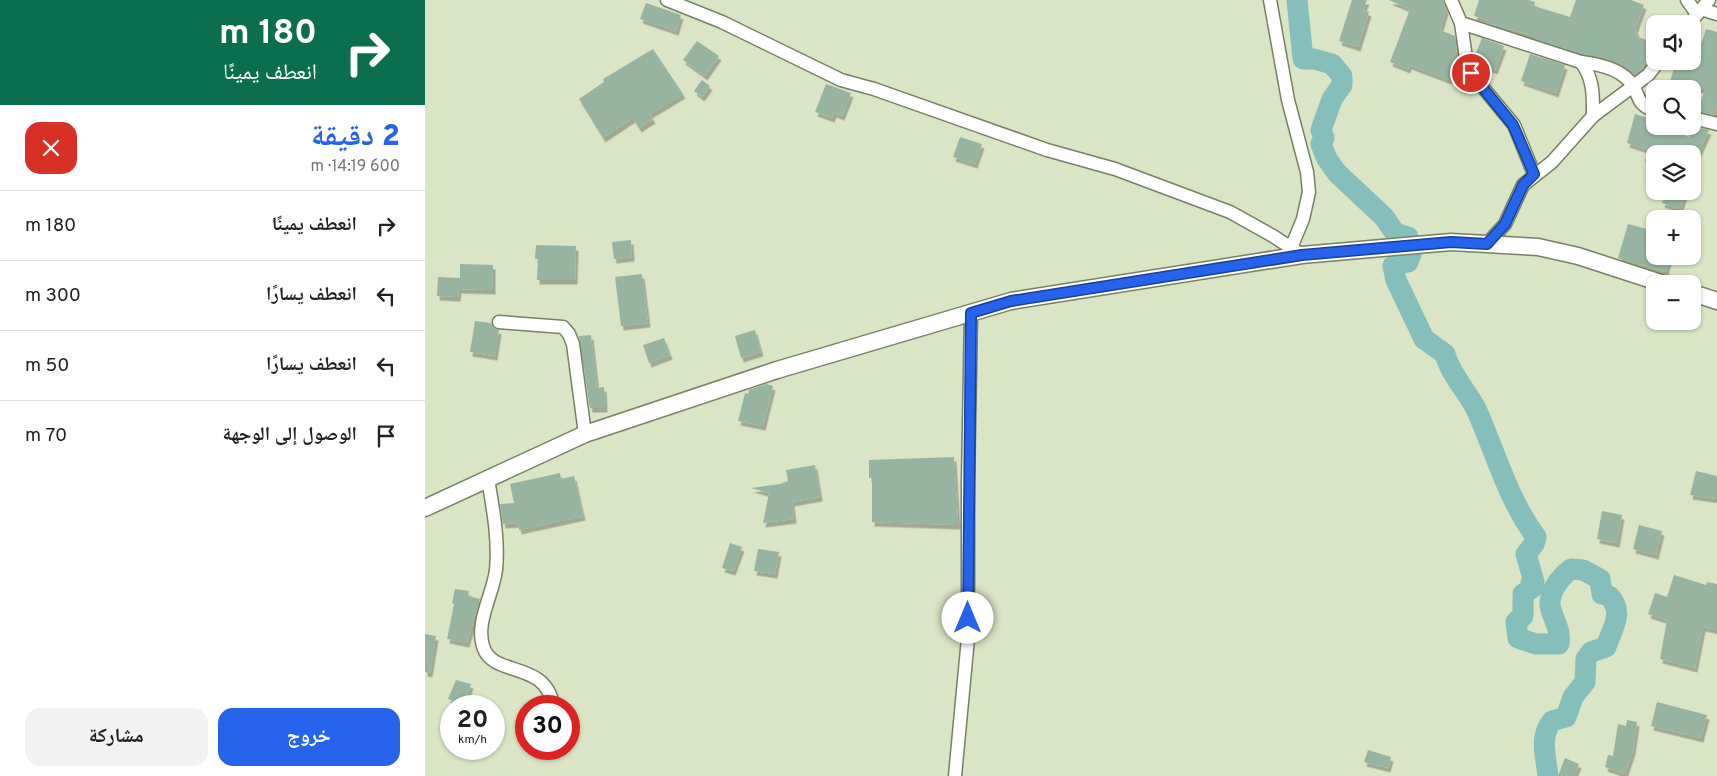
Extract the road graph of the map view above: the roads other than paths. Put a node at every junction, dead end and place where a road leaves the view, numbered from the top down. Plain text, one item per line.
1 (667, 0) edge
2 (1270, 0) edge
3 (1451, 0) edge
4 (1687, 0) edge
5 (1699, 12) edge
6 (1717, 14) edge
7 (1461, 23) junction
8 (1581, 62) junction
9 (1652, 70) edge
10 (1633, 85) junction
11 (1646, 107) edge
12 (1593, 116) junction
13 (1701, 120) edge
14 (1717, 124) edge
15 (1534, 174) junction
16 (1487, 244) junction
17 (1296, 251) junction
18 (1646, 278) edge
19 (1701, 296) edge
20 (1717, 301) edge
21 (971, 313) junction
22 (499, 322) dead end
23 (585, 434) junction
24 (487, 479) junction
25 (425, 508) edge
26 (549, 695) edge
27 (955, 776) edge

1 - 17 street
2 - 17 street
3 - 7 street
4 - 5 street
5 - 6 street
7 - 8 street
7 - 15 street
8 - 10 street
8 - 12 street
9 - 10 street
10 - 11 street
10 - 12 street
12 - 15 street
13 - 14 street
15 - 16 street
16 - 17 street
16 - 18 street
17 - 21 street
19 - 20 street
21 - 23 street
21 - 27 street
22 - 23 street
23 - 24 street
24 - 25 street
24 - 26 street

